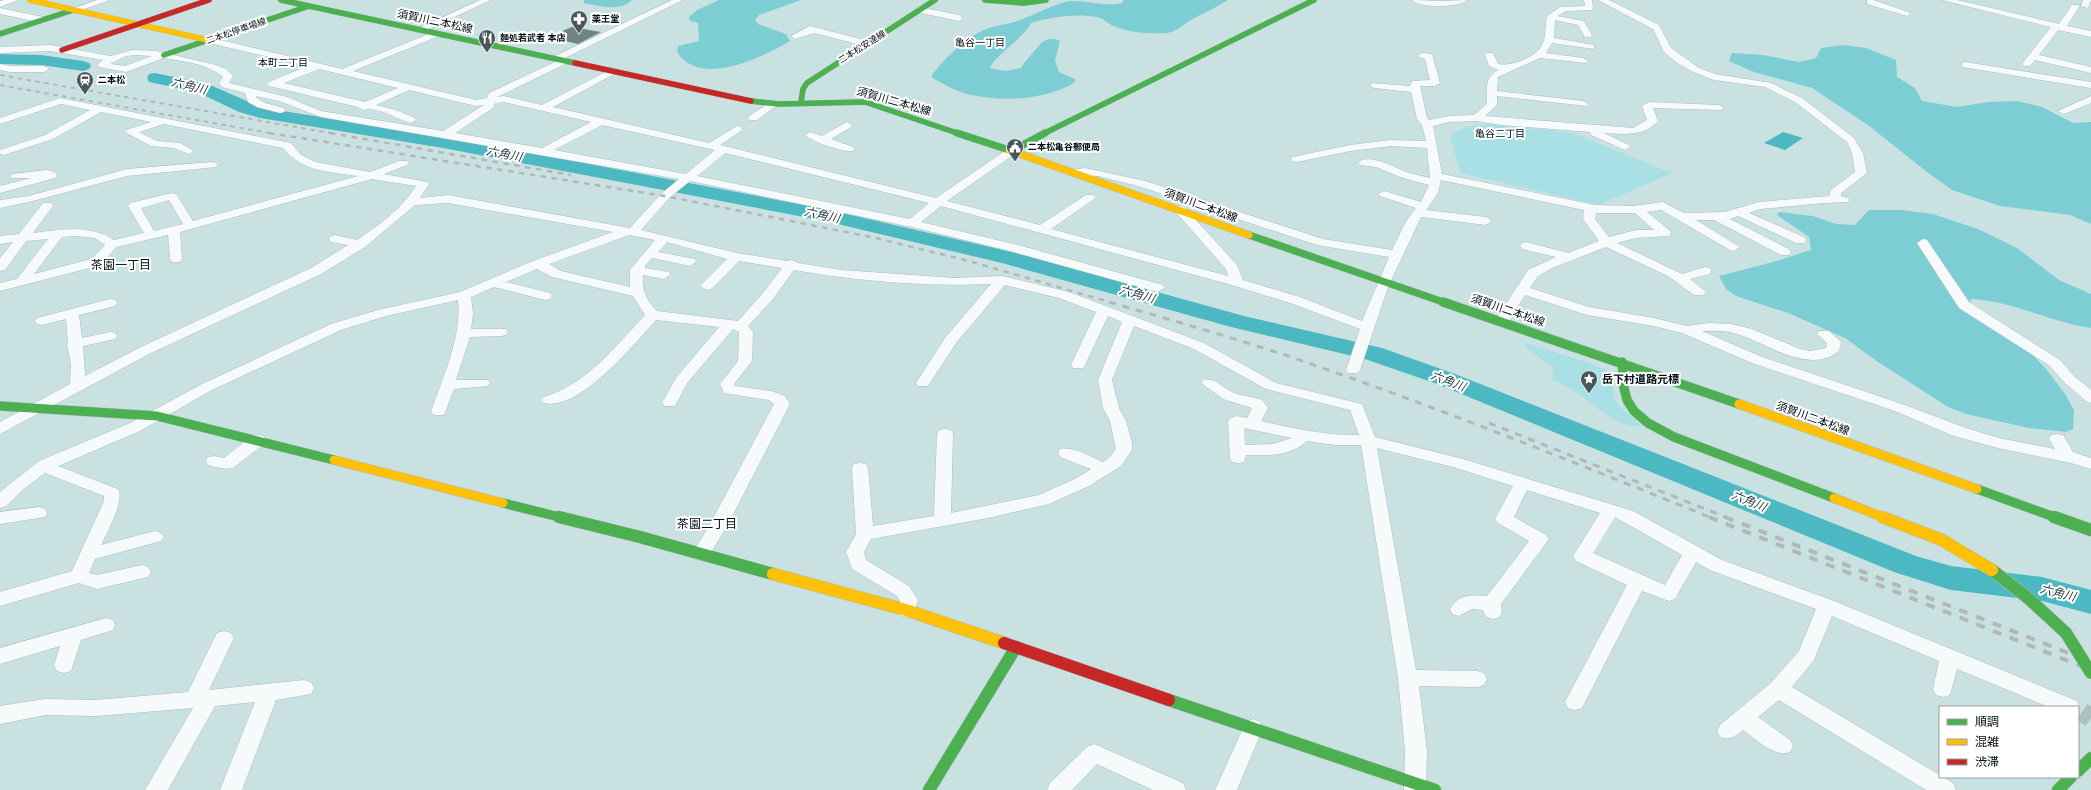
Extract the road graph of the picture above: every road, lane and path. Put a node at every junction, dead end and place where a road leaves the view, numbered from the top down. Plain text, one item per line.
1 (15, 0) edge
2 (30, 0) edge
3 (106, 0) edge
4 (209, 0) edge
5 (280, 0) edge
6 (487, 0) edge
7 (679, 0) edge
8 (935, 0) edge
9 (985, 0) edge
10 (1046, 0) edge
11 (1314, 0) edge
12 (1416, 0) edge
13 (1463, 0) edge
14 (1588, 0) edge
15 (1602, 0) edge
16 (1946, 0) edge
17 (1870, 2) edge
18 (0, 4) edge
19 (309, 6) junction
20 (2010, 7) dead end
21 (2075, 7) dead end
22 (73, 10) junction
23 (919, 10) junction
24 (0, 11) edge
25 (1907, 12) dead end
26 (1998, 13) junction
27 (1551, 17) junction
28 (959, 18) dead end
29 (43, 20) junction
30 (139, 24) junction
31 (2058, 27) junction
32 (419, 30) junction
33 (1, 33) edge
34 (436, 34) junction
35 (2091, 34) edge
36 (1588, 35) dead end
37 (795, 36) dead end
38 (208, 40) junction
39 (1549, 40) junction
40 (869, 44) junction
41 (1591, 47) dead end
42 (0, 50) edge
43 (62, 50) junction
44 (164, 55) junction
45 (1490, 55) dead end
46 (1538, 55) junction
47 (1422, 56) dead end
48 (2032, 56) junction
49 (113, 59) junction
50 (560, 60) junction
51 (1583, 60) dead end
52 (1965, 65) dead end
53 (318, 66) junction
54 (0, 68) edge
55 (44, 69) dead end
56 (1507, 70) junction
57 (2091, 70) edge
58 (613, 71) junction
59 (342, 72) junction
60 (2022, 74) junction
61 (274, 83) junction
62 (1374, 85) dead end
63 (2091, 85) edge
64 (408, 87) junction
65 (1415, 89) junction
66 (250, 93) junction
67 (1493, 93) junction
68 (2091, 99) edge
69 (490, 101) junction
70 (800, 102) junction
71 (772, 104) junction
72 (1583, 104) dead end
73 (365, 106) junction
74 (101, 108) junction
75 (544, 108) junction
76 (1718, 108) dead end
77 (280, 110) dead end
78 (2062, 111) dead end
79 (341, 117) junction
80 (754, 118) dead end
81 (1477, 118) junction
82 (165, 120) junction
83 (0, 122) edge
84 (601, 122) junction
85 (1427, 124) junction
86 (847, 125) dead end
87 (0, 126) edge
88 (397, 127) junction
89 (737, 129) dead end
90 (1585, 129) junction
91 (446, 134) junction
92 (810, 135) dead end
93 (822, 140) junction
94 (1432, 145) junction
95 (710, 146) junction
96 (1625, 147) dead end
97 (723, 149) junction
98 (849, 149) dead end
99 (189, 151) dead end
100 (1012, 151) junction
101 (4, 152) dead end
102 (542, 152) junction
103 (1297, 159) dead end
104 (403, 163) dead end
105 (1364, 163) dead end
106 (212, 165) dead end
107 (1076, 172) junction
108 (376, 175) junction
109 (16, 176) dead end
110 (688, 177) junction
111 (1435, 180) junction
112 (0, 190) edge
113 (1384, 194) dead end
114 (1090, 197) dead end
115 (412, 202) junction
116 (938, 202) junction
117 (0, 204) edge
118 (47, 206) dead end
119 (1590, 208) junction
120 (1180, 210) junction
121 (1422, 210) junction
122 (1638, 210) junction
123 (1740, 213) junction
124 (1716, 216) junction
125 (1680, 217) junction
126 (1486, 221) dead end
127 (912, 223) junction
128 (190, 226) junction
129 (174, 230) junction
130 (1041, 230) junction
131 (630, 232) junction
132 (59, 233) junction
133 (151, 235) junction
134 (24, 237) junction
135 (664, 238) junction
136 (335, 239) dead end
137 (0, 240) edge
138 (1800, 240) dead end
139 (1922, 242) dead end
140 (1607, 243) junction
141 (112, 244) junction
142 (361, 244) junction
143 (1526, 246) dead end
144 (1734, 247) dead end
145 (1785, 252) dead end
146 (650, 254) junction
147 (1396, 254) junction
148 (736, 257) junction
149 (1569, 258) junction
150 (176, 259) dead end
151 (690, 262) dead end
152 (538, 264) junction
153 (792, 264) junction
154 (0, 267) edge
155 (636, 270) junction
156 (1705, 272) dead end
157 (664, 275) dead end
158 (1681, 278) junction
159 (1002, 280) junction
160 (1383, 280) junction
161 (22, 281) junction
162 (1237, 282) junction
163 (494, 283) junction
164 (707, 286) dead end
165 (0, 287) edge
166 (1158, 288) dead end
167 (1522, 290) junction
168 (1699, 292) dead end
169 (639, 293) junction
170 (464, 295) junction
171 (545, 296) dead end
172 (110, 303) dead end
173 (1104, 309) junction
174 (72, 313) junction
175 (653, 315) junction
176 (1130, 320) junction
177 (42, 321) dead end
178 (1502, 321) junction
179 (735, 326) junction
180 (1687, 330) junction
181 (501, 332) dead end
182 (464, 333) junction
183 (1366, 334) junction
184 (1824, 334) dead end
185 (110, 336) dead end
186 (74, 344) junction
187 (1622, 362) junction
188 (1078, 365) dead end
189 (1353, 370) dead end
190 (923, 383) dead end
191 (1208, 383) dead end
192 (483, 384) dead end
193 (448, 385) junction
194 (78, 386) junction
195 (2091, 398) edge
196 (549, 400) dead end
197 (670, 403) dead end
198 (0, 406) edge
199 (37, 407) junction
200 (439, 412) dead end
201 (157, 416) junction
202 (1252, 424) junction
203 (0, 429) edge
204 (945, 434) dead end
205 (1304, 435) junction
206 (2057, 439) dead end
207 (258, 440) junction
208 (1368, 440) junction
209 (1066, 453) dead end
210 (2082, 460) edge
211 (214, 461) dead end
212 (45, 465) junction
213 (860, 468) dead end
214 (1106, 469) junction
215 (1523, 483) junction
216 (0, 502) edge
217 (1611, 510) junction
218 (39, 513) dead end
219 (0, 518) edge
220 (942, 519) junction
221 (2091, 530) edge
222 (865, 534) junction
223 (155, 537) dead end
224 (1692, 553) junction
225 (701, 554) junction
226 (87, 555) junction
227 (142, 572) dead end
228 (79, 576) junction
229 (1638, 582) junction
230 (0, 599) edge
231 (1828, 606) junction
232 (1459, 609) dead end
233 (906, 610) junction
234 (106, 625) dead end
235 (73, 635) junction
236 (224, 638) dead end
237 (1016, 647) junction
238 (0, 656) edge
239 (1950, 657) junction
240 (64, 665) dead end
241 (2091, 673) edge
242 (1408, 678) junction
243 (1477, 679) dead end
244 (304, 688) dead end
245 (1778, 689) junction
246 (1943, 689) dead end
247 (269, 693) junction
248 (202, 699) junction
249 (1575, 702) dead end
250 (2066, 706) edge
251 (0, 715) edge
252 (1743, 718) junction
253 (1253, 728) junction
254 (1727, 731) dead end
255 (1783, 746) dead end
256 (2091, 758) edge
257 (2079, 770) edge
258 (2070, 778) edge
259 (1415, 787) edge
260 (156, 790) edge
261 (231, 790) edge
262 (929, 790) edge
263 (1058, 790) edge
264 (1175, 790) edge
265 (1226, 790) edge
266 (1435, 790) edge
267 (1945, 790) edge
268 (2058, 790) edge

1 - 18 street
2 - 22 street
3 - 22 street
4 - 30 street
5 - 19 street, 須賀川二本松線
6 - 32 street
7 - 50 street
8 - 23 street, 二本松安達線
9 - 10 street
11 - 100 street
12 - 13 street
14 - 27 street
15 - 123 street
16 - 26 street
17 - 25 street
19 - 32 street, 須賀川二本松線
19 - 38 street, 二本松停車場線
20 - 26 street
21 - 31 street
22 - 29 street
22 - 30 street
23 - 28 street
23 - 40 street, 二本松安達線
24 - 29 street
26 - 31 street
27 - 36 street
27 - 39 street
29 - 33 street
30 - 38 street
30 - 43 street
31 - 35 street
31 - 48 street
32 - 34 street, 須賀川二本松線
34 - 50 street, 須賀川二本松線
34 - 59 street
37 - 40 street
38 - 44 street, 二本松停車場線
38 - 53 street
39 - 41 street
39 - 46 street
40 - 70 street, 二本松安達線
42 - 43 street
43 - 49 street
44 - 49 street
44 - 49 street
44 - 66 street
45 - 56 street
46 - 51 street
46 - 56 street
47 - 65 street
48 - 57 street
48 - 60 street
50 - 58 street, 須賀川二本松線
50 - 69 street
52 - 60 street
53 - 59 street
53 - 61 street
54 - 55 street
56 - 67 street
58 - 71 street, 須賀川二本松線
58 - 75 street
59 - 64 street
60 - 63 street
61 - 66 street
61 - 73 street
62 - 65 street
64 - 69 street
64 - 73 street
65 - 85 street
66 - 77 street
66 - 79 street
67 - 72 street
67 - 81 street
68 - 78 street
69 - 75 street
69 - 91 street
70 - 71 street, 須賀川二本松線
70 - 100 street, 須賀川二本松線
71 - 80 street
73 - 79 street
73 - 88 street
74 - 82 street
74 - 83 street
74 - 101 street
75 - 84 street
76 - 90 street
79 - 88 street
81 - 85 street
81 - 90 street
82 - 99 street
82 - 108 street
83 - 87 street
84 - 95 street
84 - 102 street
85 - 94 street
86 - 93 street
88 - 91 street
89 - 95 street
90 - 96 street
91 - 102 street
92 - 93 street
93 - 98 street
94 - 103 street
94 - 111 street
95 - 97 street
97 - 110 street
97 - 116 street
100 - 107 street, 須賀川二本松線
100 - 116 street
102 - 110 street
104 - 108 street
105 - 111 street
106 - 117 street
107 - 120 street, 須賀川二本松線
107 - 147 street
108 - 115 street
108 - 128 street
109 - 112 street
110 - 127 street
110 - 131 street
111 - 119 street
111 - 121 street
113 - 121 street
114 - 130 street
115 - 131 street
115 - 142 street
116 - 127 street
116 - 130 street
118 - 134 street
119 - 122 street
119 - 140 street
120 - 160 street, 須賀川二本松線
120 - 162 street
121 - 126 street
121 - 147 street
122 - 125 street
122 - 140 street
123 - 124 street
123 - 138 street
124 - 125 street
124 - 145 street
125 - 144 street
127 - 166 street
128 - 129 street
128 - 133 street
129 - 133 street
129 - 150 street
130 - 162 street
131 - 135 street
131 - 152 street
132 - 134 street
132 - 141 street
132 - 161 street
133 - 141 street
134 - 137 street
134 - 154 street
135 - 146 street
135 - 148 street
136 - 142 street
139 - 195 street
140 - 149 street
140 - 158 street
141 - 161 street
142 - 194 street
143 - 149 street
146 - 151 street
146 - 155 street
147 - 160 street
148 - 153 street
148 - 164 street
149 - 167 street
152 - 163 street
152 - 169 street
153 - 159 street
153 - 179 street
155 - 157 street
155 - 169 street
156 - 158 street
158 - 168 street
159 - 173 street
159 - 190 street
160 - 178 street, 須賀川二本松線
160 - 183 street
161 - 165 street
162 - 183 street
163 - 170 street
163 - 171 street
167 - 178 street
167 - 180 street
169 - 175 street
170 - 182 street
170 - 201 street
172 - 174 street
173 - 176 street
173 - 188 street
174 - 177 street
174 - 186 street
175 - 179 street
175 - 196 street
176 - 208 street
176 - 214 street
178 - 187 street, 須賀川二本松線
179 - 197 street
179 - 225 street
180 - 184 street
180 - 210 street
181 - 182 street
182 - 193 street
183 - 189 street
185 - 186 street
186 - 194 street
187 - 221 street, 須賀川二本松線
187 - 241 street, bridge
191 - 202 street
192 - 193 street
193 - 200 street
194 - 199 street
198 - 199 street
199 - 201 street
199 - 203 street
201 - 207 street
201 - 212 street
202 - 205 street
202 - 205 street
204 - 220 street
205 - 208 street
206 - 210 street
207 - 211 street
207 - 225 street
208 - 215 street
208 - 242 street
209 - 214 street
212 - 216 street
212 - 226 street
213 - 222 street
214 - 220 street
215 - 217 street
215 - 232 street
217 - 224 street
217 - 229 street
218 - 219 street
220 - 222 street
222 - 233 street
223 - 226 street
224 - 229 street
224 - 231 street
225 - 233 street
226 - 228 street
227 - 228 street
228 - 230 street
229 - 249 street
231 - 239 street
231 - 245 street
233 - 237 street
234 - 235 street
235 - 238 street
235 - 240 street
236 - 248 street
237 - 253 street
237 - 262 street
239 - 246 street
239 - 250 street
242 - 243 street
242 - 259 street
244 - 247 street
245 - 252 street
245 - 267 street
247 - 248 street
247 - 261 street
248 - 251 street
248 - 260 street
252 - 254 street
252 - 255 street
253 - 259 street
253 - 265 street
256 - 257 street
258 - 268 street
259 - 266 street
263 - 264 street

